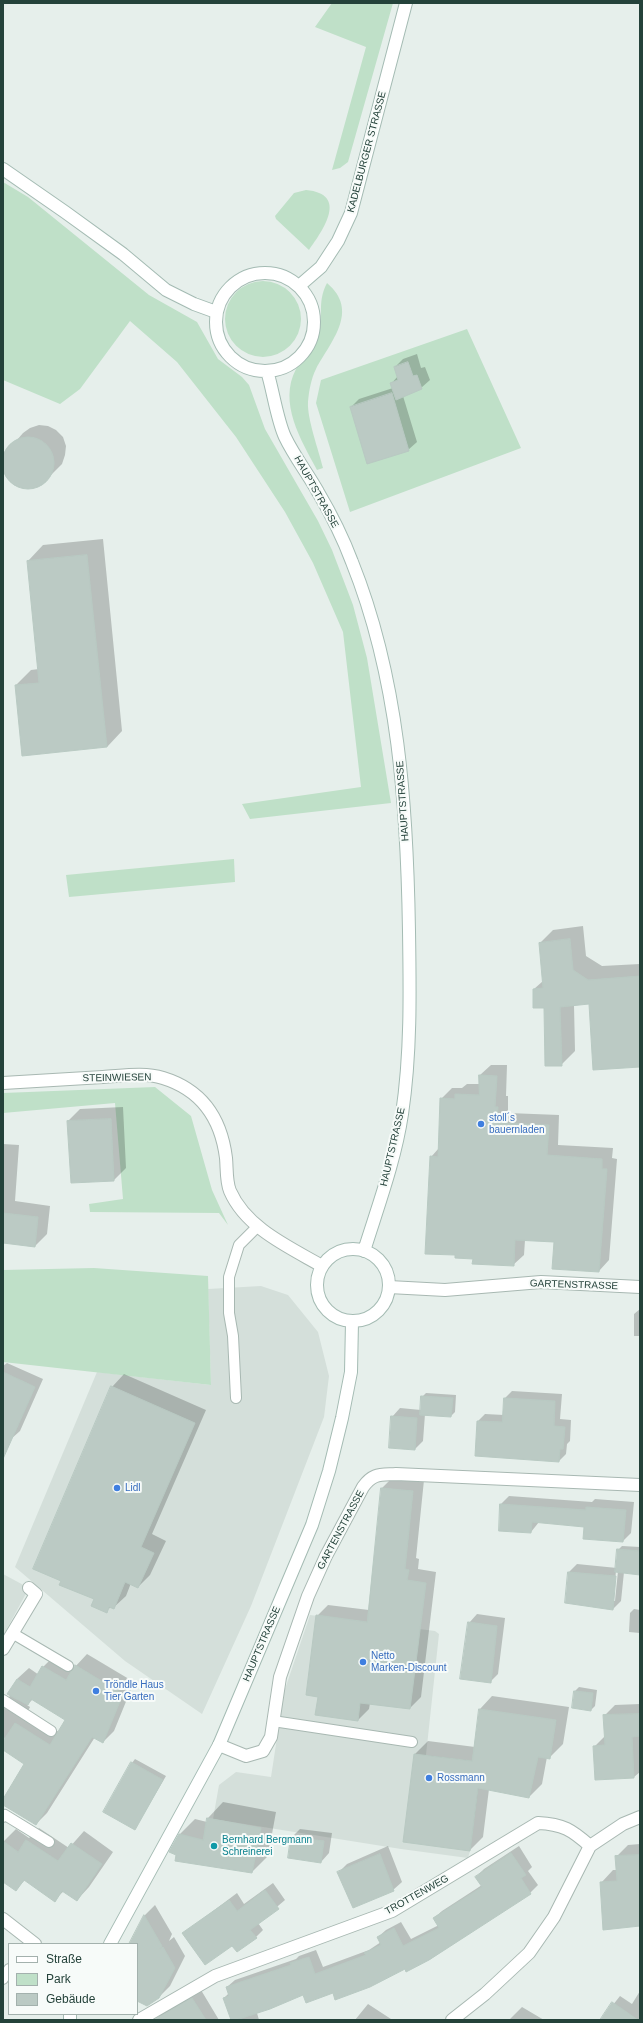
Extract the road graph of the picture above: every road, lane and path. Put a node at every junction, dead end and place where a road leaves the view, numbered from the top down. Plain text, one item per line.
1 (406, 3) edge
2 (3, 169) edge
3 (299, 286) junction
4 (216, 312) junction
5 (267, 371) junction
6 (3, 1083) edge
7 (258, 1226) junction
8 (364, 1251) junction
9 (322, 1266) junction
10 (389, 1287) junction
11 (640, 1287) edge
12 (352, 1322) junction
13 (236, 1398) dead end
14 (640, 1485) edge
15 (29, 1588) dead end
16 (12, 1633) junction
17 (3, 1649) edge
18 (68, 1666) dead end
19 (3, 1700) edge
20 (273, 1721) junction
21 (51, 1731) dead end
22 (412, 1742) dead end
23 (219, 1745) junction
24 (640, 1816) edge
25 (3, 1817) edge
26 (49, 1842) dead end
27 (590, 1846) junction
28 (3, 1919) edge
29 (29, 1942) edge
30 (111, 1943) edge
31 (139, 2020) edge
32 (452, 2020) edge

1 - 3 main road, KADELBURGER STRASSE
2 - 4 main road
3 - 4 main road
3 - 5 main road
4 - 5 main road
5 - 8 main road, HAUPTSTRASSE
6 - 7 main road, STEINWIESEN
7 - 9 main road, STEINWIESEN
7 - 13 lane
8 - 9 main road
8 - 10 main road
9 - 12 main road
10 - 11 main road, GARTENSTRASSE
10 - 12 main road
12 - 23 main road, HAUPTSTRASSE
14 - 20 main road, GARTENSTRASSE
15 - 16 main road
16 - 17 main road
16 - 18 lane
19 - 21 lane
20 - 22 lane
20 - 23 main road, GARTENSTRASSE
23 - 30 main road, HAUPTSTRASSE
24 - 27 main road
25 - 26 lane
27 - 31 main road, TROTTENWEG
27 - 32 main road
28 - 29 main road

